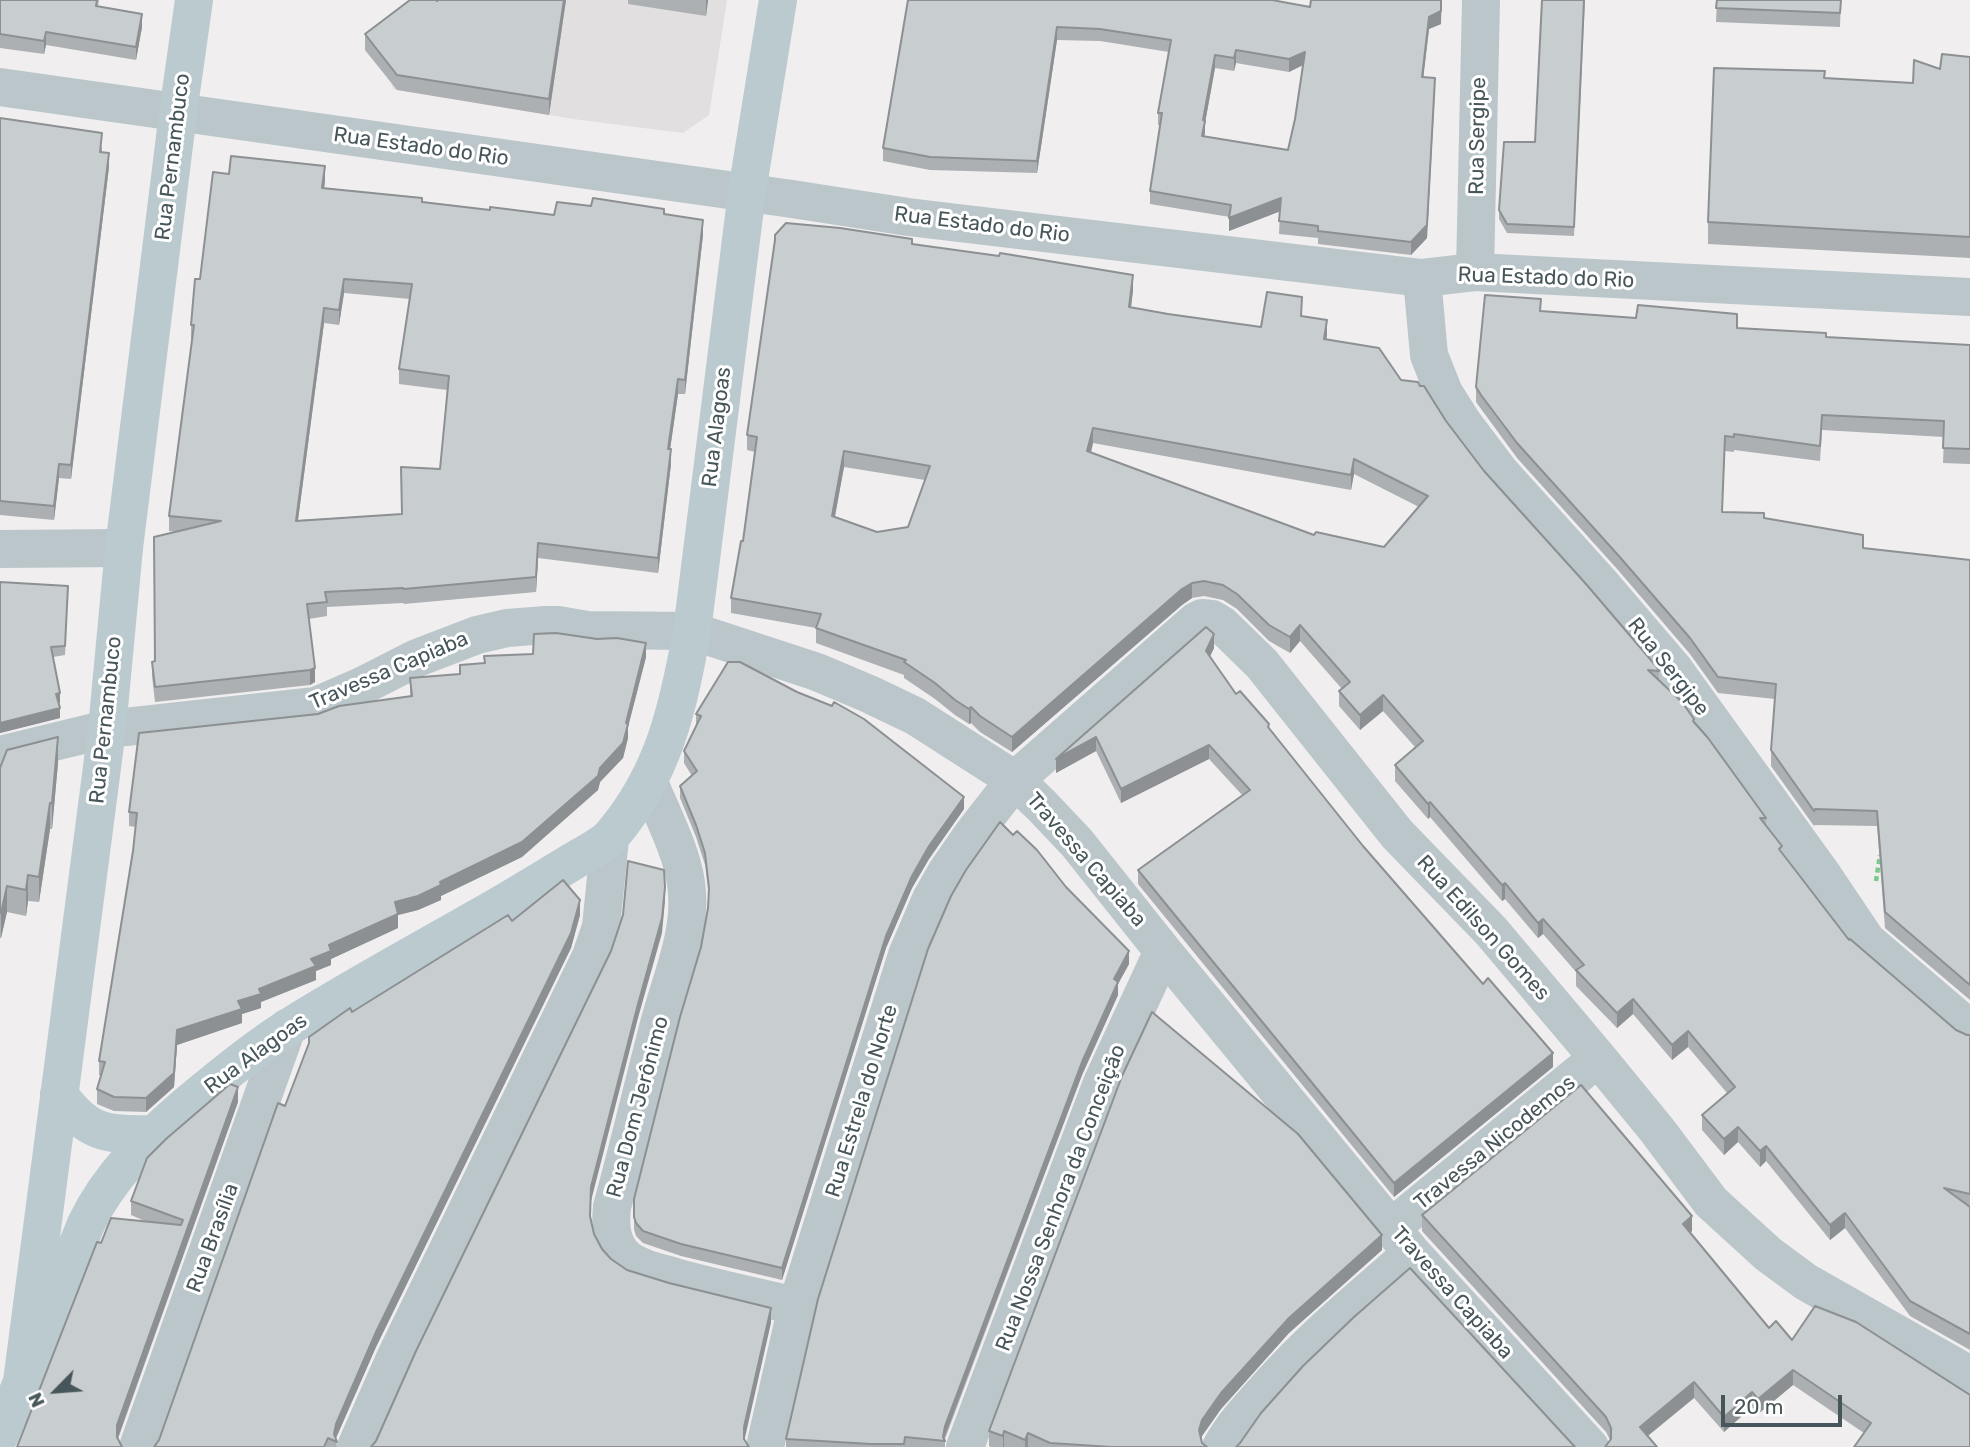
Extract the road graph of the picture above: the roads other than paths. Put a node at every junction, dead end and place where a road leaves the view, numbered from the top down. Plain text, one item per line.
1 (194, 0) edge
2 (778, 0) edge
3 (1481, 0) edge
4 (0, 87) edge
5 (178, 113) junction
6 (747, 192) junction
7 (1475, 272) junction
8 (1422, 278) junction
9 (1970, 297) edge
10 (124, 548) junction
11 (0, 549) edge
12 (692, 631) junction
13 (107, 729) junction
14 (0, 755) edge
15 (1015, 780) junction
16 (649, 782) junction
17 (610, 838) junction
18 (1163, 951) junction
19 (288, 1028) junction
20 (1970, 1029) edge
21 (1598, 1058) junction
22 (59, 1094) junction
23 (153, 1134) junction
24 (1402, 1240) junction
25 (797, 1306) junction
26 (1970, 1375) edge
27 (22, 1382) junction
28 (0, 1435) edge
29 (138, 1447) edge
30 (356, 1447) edge
31 (765, 1447) edge
32 (965, 1447) edge
33 (1221, 1447) edge
34 (1590, 1447) edge

1 - 5 street, Rua Pernambuco
2 - 6 street, Rua Alagoas
3 - 7 street, Rua Sergipe
4 - 5 street, Rua Estado do Rio
5 - 6 street, Rua Estado do Rio
5 - 10 street, Rua Pernambuco
6 - 8 street, Rua Estado do Rio
6 - 12 street, Rua Alagoas
7 - 8 street, Rua Estado do Rio
7 - 9 street, Rua Estado do Rio
8 - 20 street, Rua Sergipe
10 - 11 street
10 - 13 street, Rua Pernambuco
12 - 13 street, Travessa Capiaba
12 - 15 street, Travessa Capiaba
12 - 16 street, Rua Alagoas
13 - 14 street, Travessa Capiaba
13 - 22 street, Rua Pernambuco
15 - 18 street, Travessa Capiaba
15 - 21 street, Rua Edilson Gomes
15 - 25 street, Rua Estrela do Norte
16 - 17 street, Rua Alagoas
16 - 25 street, Rua Dom Jerônimo
17 - 19 street, Rua Alagoas
17 - 30 street
18 - 24 street, Travessa Capiaba
18 - 32 street, Rua Nossa Senhora da Conceição
19 - 23 street, Rua Alagoas
19 - 29 street, Rua Brasília
21 - 24 street, Travessa Nicodemos
21 - 26 street, Rua Edilson Gomes
22 - 23 street
22 - 27 street, Rua Pernambuco
23 - 27 street, Rua Alagoas
24 - 33 street, Travessa Nicodemos
24 - 34 street, Travessa Capiaba
25 - 31 street, Rua Estrela do Norte
27 - 28 street, Rua Pernambuco

